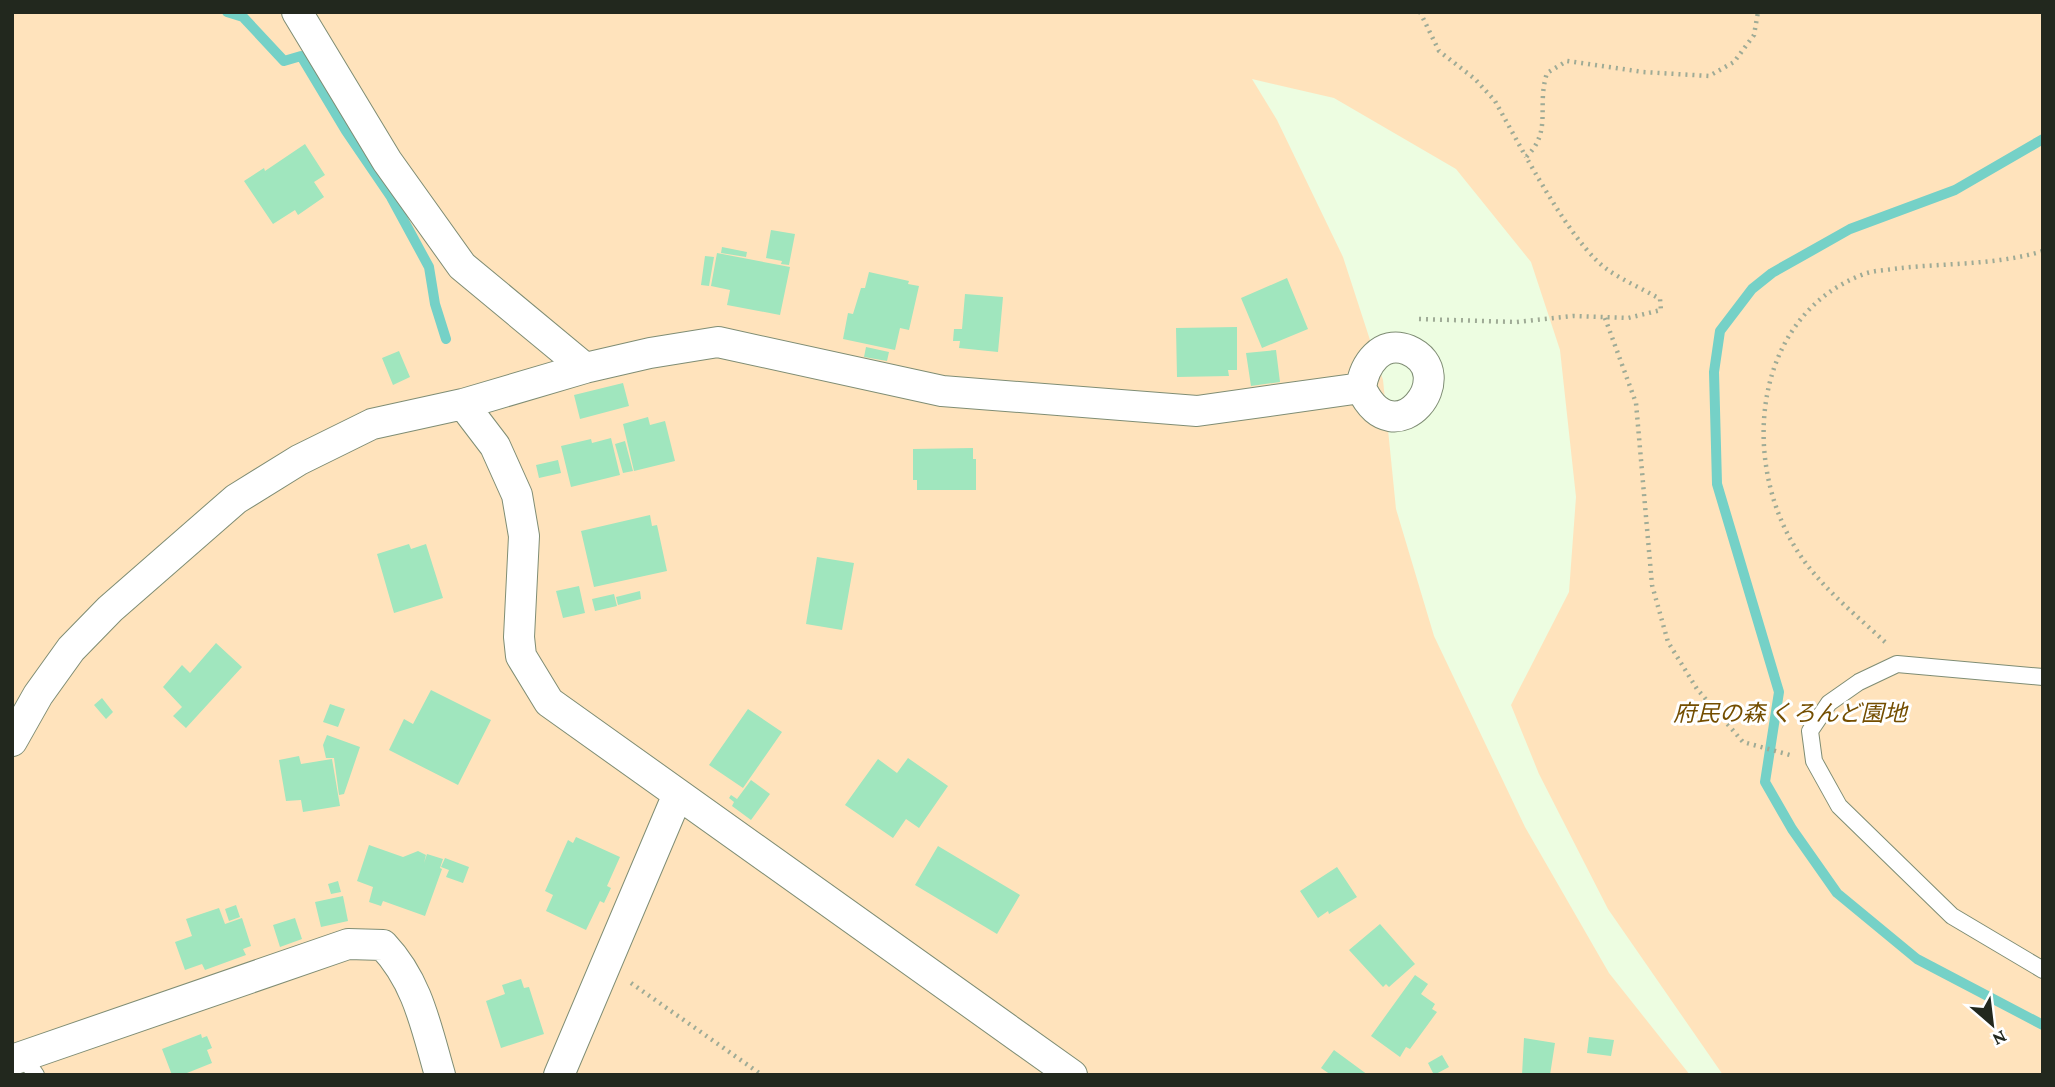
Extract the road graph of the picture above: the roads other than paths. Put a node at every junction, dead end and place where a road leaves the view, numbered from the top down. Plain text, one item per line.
1 (297, 12) edge
2 (585, 368) junction
3 (1361, 387) junction
4 (463, 404) junction
5 (2043, 677) edge
6 (12, 741) edge
7 (678, 794) junction
8 (2043, 970) edge
9 (24, 1064) edge
10 (440, 1075) edge
11 (559, 1075) edge
12 (1072, 1075) edge

1 - 2 street
2 - 3 street
2 - 4 street
3 - 3 street
4 - 6 street
4 - 7 street
5 - 8 lane
7 - 11 street
7 - 12 street
9 - 10 street

